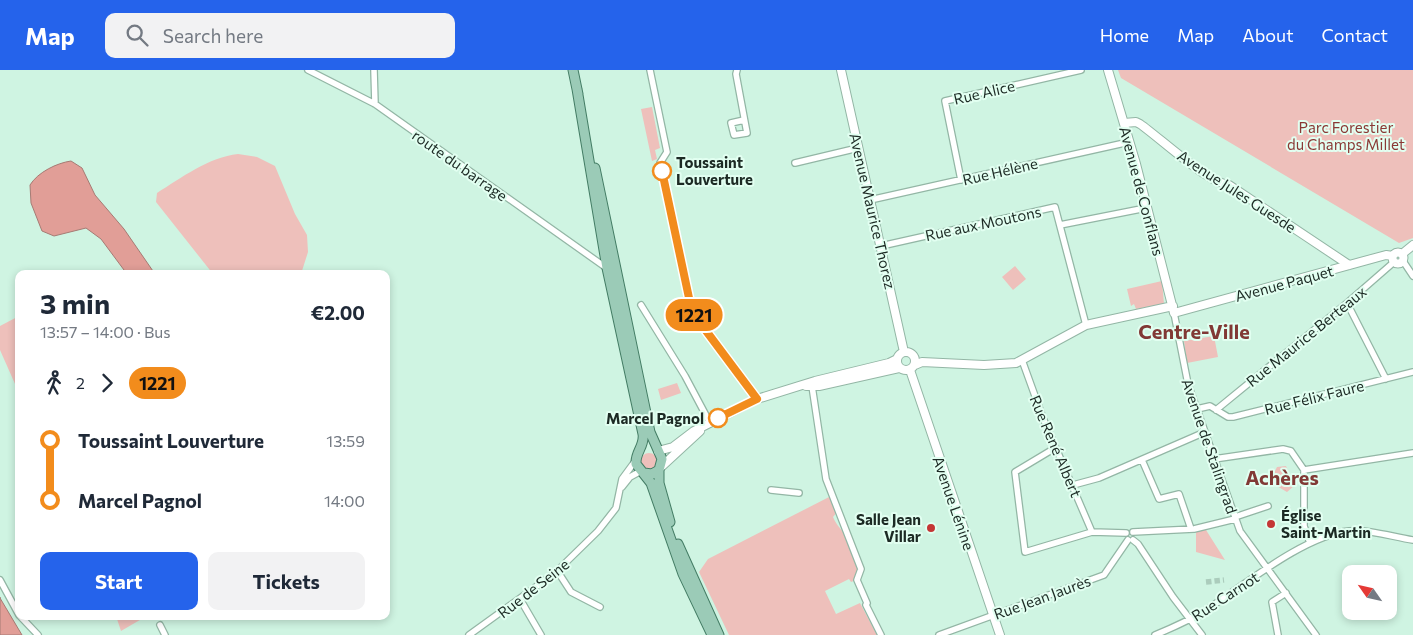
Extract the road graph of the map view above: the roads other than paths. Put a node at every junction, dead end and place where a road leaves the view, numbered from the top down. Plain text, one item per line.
1 (308, 70) edge
2 (374, 70) edge
3 (573, 70) edge
4 (650, 70) edge
5 (737, 70) edge
6 (841, 70) edge
7 (1081, 70) edge
8 (1108, 70) edge
9 (577, 88) junction
10 (375, 104) junction
11 (744, 120) dead end
12 (1124, 124) junction
13 (1129, 142) junction
14 (858, 148) junction
15 (796, 163) dead end
16 (961, 180) junction
17 (870, 200) junction
18 (1146, 208) junction
19 (1060, 225) junction
20 (1413, 245) edge
21 (881, 246) junction
22 (1403, 257) junction
23 (1394, 259) junction
24 (1349, 265) junction
25 (607, 268) junction
26 (1413, 276) edge
27 (618, 279) junction
28 (1347, 303) junction
29 (641, 305) dead end
30 (1173, 310) junction
31 (1086, 325) junction
32 (904, 352) junction
33 (897, 359) junction
34 (1022, 360) junction
35 (913, 364) junction
36 (899, 368) junction
37 (1413, 372) edge
38 (1386, 379) junction
39 (799, 386) junction
40 (812, 386) junction
41 (757, 399) junction
42 (1197, 409) junction
43 (1216, 410) junction
44 (706, 426) junction
45 (1205, 432) junction
46 (1055, 448) junction
47 (642, 449) junction
48 (657, 450) junction
49 (1413, 453) edge
50 (1214, 459) junction
51 (636, 460) junction
52 (1142, 460) junction
53 (660, 468) junction
54 (1304, 470) junction
55 (643, 472) junction
56 (1073, 485) junction
57 (622, 487) junction
58 (771, 490) dead end
59 (799, 493) dead end
60 (1268, 506) dead end
61 (1235, 518) junction
62 (1191, 529) junction
63 (1092, 532) junction
64 (1129, 533) junction
65 (1130, 540) junction
66 (1413, 540) edge
67 (1310, 543) junction
68 (1268, 568) junction
69 (558, 572) junction
70 (0, 580) edge
71 (1286, 593) junction
72 (520, 599) junction
73 (600, 607) dead end
74 (15, 608) edge
75 (992, 615) junction
76 (1189, 619) junction
77 (23, 620) edge
78 (160, 625) dead end
79 (38, 635) edge
80 (164, 635) edge
81 (470, 635) edge
82 (541, 635) edge
83 (712, 635) edge
84 (719, 635) edge
85 (881, 635) edge
86 (940, 635) edge
87 (1000, 635) edge
88 (1154, 635) edge
89 (1202, 635) edge
90 (1278, 635) edge
91 (1316, 635) edge

1 - 10 street, route du barrage
2 - 10 street
3 - 9 main road
4 - 41 street
5 - 11 street
6 - 14 street, Avenue Maurice Thorez
7 - 16 street, Rue Alice
8 - 12 street, Avenue de Conflans
9 - 25 main road
9 - 27 main road
10 - 25 street, route du barrage
12 - 13 street, Avenue de Conflans
12 - 24 street, Avenue Jules Guesde
13 - 16 street, Rue Hélène
13 - 18 street, Avenue de Conflans
14 - 15 street
14 - 17 street, Avenue Maurice Thorez
16 - 17 street, Rue Hélène
17 - 21 street, Avenue Maurice Thorez
18 - 19 street
18 - 30 street, Avenue de Conflans
19 - 21 street, Rue aux Moutons
19 - 31 street, Rue aux Moutons
20 - 22 street
21 - 32 street, Avenue Maurice Thorez
22 - 23 street, Avenue Paquet
22 - 26 street
23 - 24 street, Avenue Paquet
23 - 28 street, Rue Maurice Berteaux
24 - 30 street, Avenue Paquet
25 - 27 street, route du barrage
25 - 47 main road
27 - 48 main road
28 - 38 street
28 - 43 street, Rue Maurice Berteaux
29 - 44 street
30 - 31 street, Avenue Paquet
30 - 42 street, Avenue de Stalingrad
31 - 34 street, Avenue Paquet
32 - 33 street
32 - 35 street
33 - 36 street
33 - 39 street
34 - 35 street, Avenue Paquet
34 - 46 street, Rue René Albert
35 - 36 street, Avenue Paquet
35 - 75 street, Avenue Lénine
36 - 40 street
37 - 38 street, Rue Félix Faure
38 - 43 street, Rue Félix Faure
39 - 40 street
39 - 41 street
40 - 85 street
41 - 44 street
42 - 43 street, Rue Félix Faure
42 - 45 street, Avenue de Stalingrad
44 - 48 street
44 - 53 street
45 - 50 street, Avenue de Stalingrad
45 - 52 street
46 - 56 street, Rue René Albert
46 - 63 street
47 - 48 main road
47 - 51 main road
48 - 53 main road
49 - 54 street
50 - 54 street
50 - 61 street, Avenue de Stalingrad
51 - 55 main road
51 - 57 street, Rue de Seine
52 - 56 street
52 - 62 street
53 - 55 main road
53 - 84 main road
54 - 67 street
55 - 57 street
55 - 83 main road
56 - 63 street, Rue René Albert
57 - 69 street, Rue de Seine
58 - 59 street
60 - 61 street
61 - 62 street
61 - 68 street, Avenue de Stalingrad
62 - 64 street
63 - 64 street
64 - 65 street
65 - 75 street, Rue Jean Jaurès
65 - 76 street
66 - 67 street, Rue Carnot
67 - 68 street, Rue Carnot
68 - 71 street, Avenue de Stalingrad
68 - 76 street, Rue Carnot
69 - 72 street, Rue de Seine
69 - 73 street
70 - 74 street
71 - 90 street
71 - 91 street, Avenue de Stalingrad
72 - 81 street, Rue de Seine
72 - 82 street
75 - 86 street, Rue Jean Jaurès
75 - 87 street, Avenue Lénine
76 - 88 street, Rue Carnot
76 - 89 street
77 - 79 street
78 - 80 street

